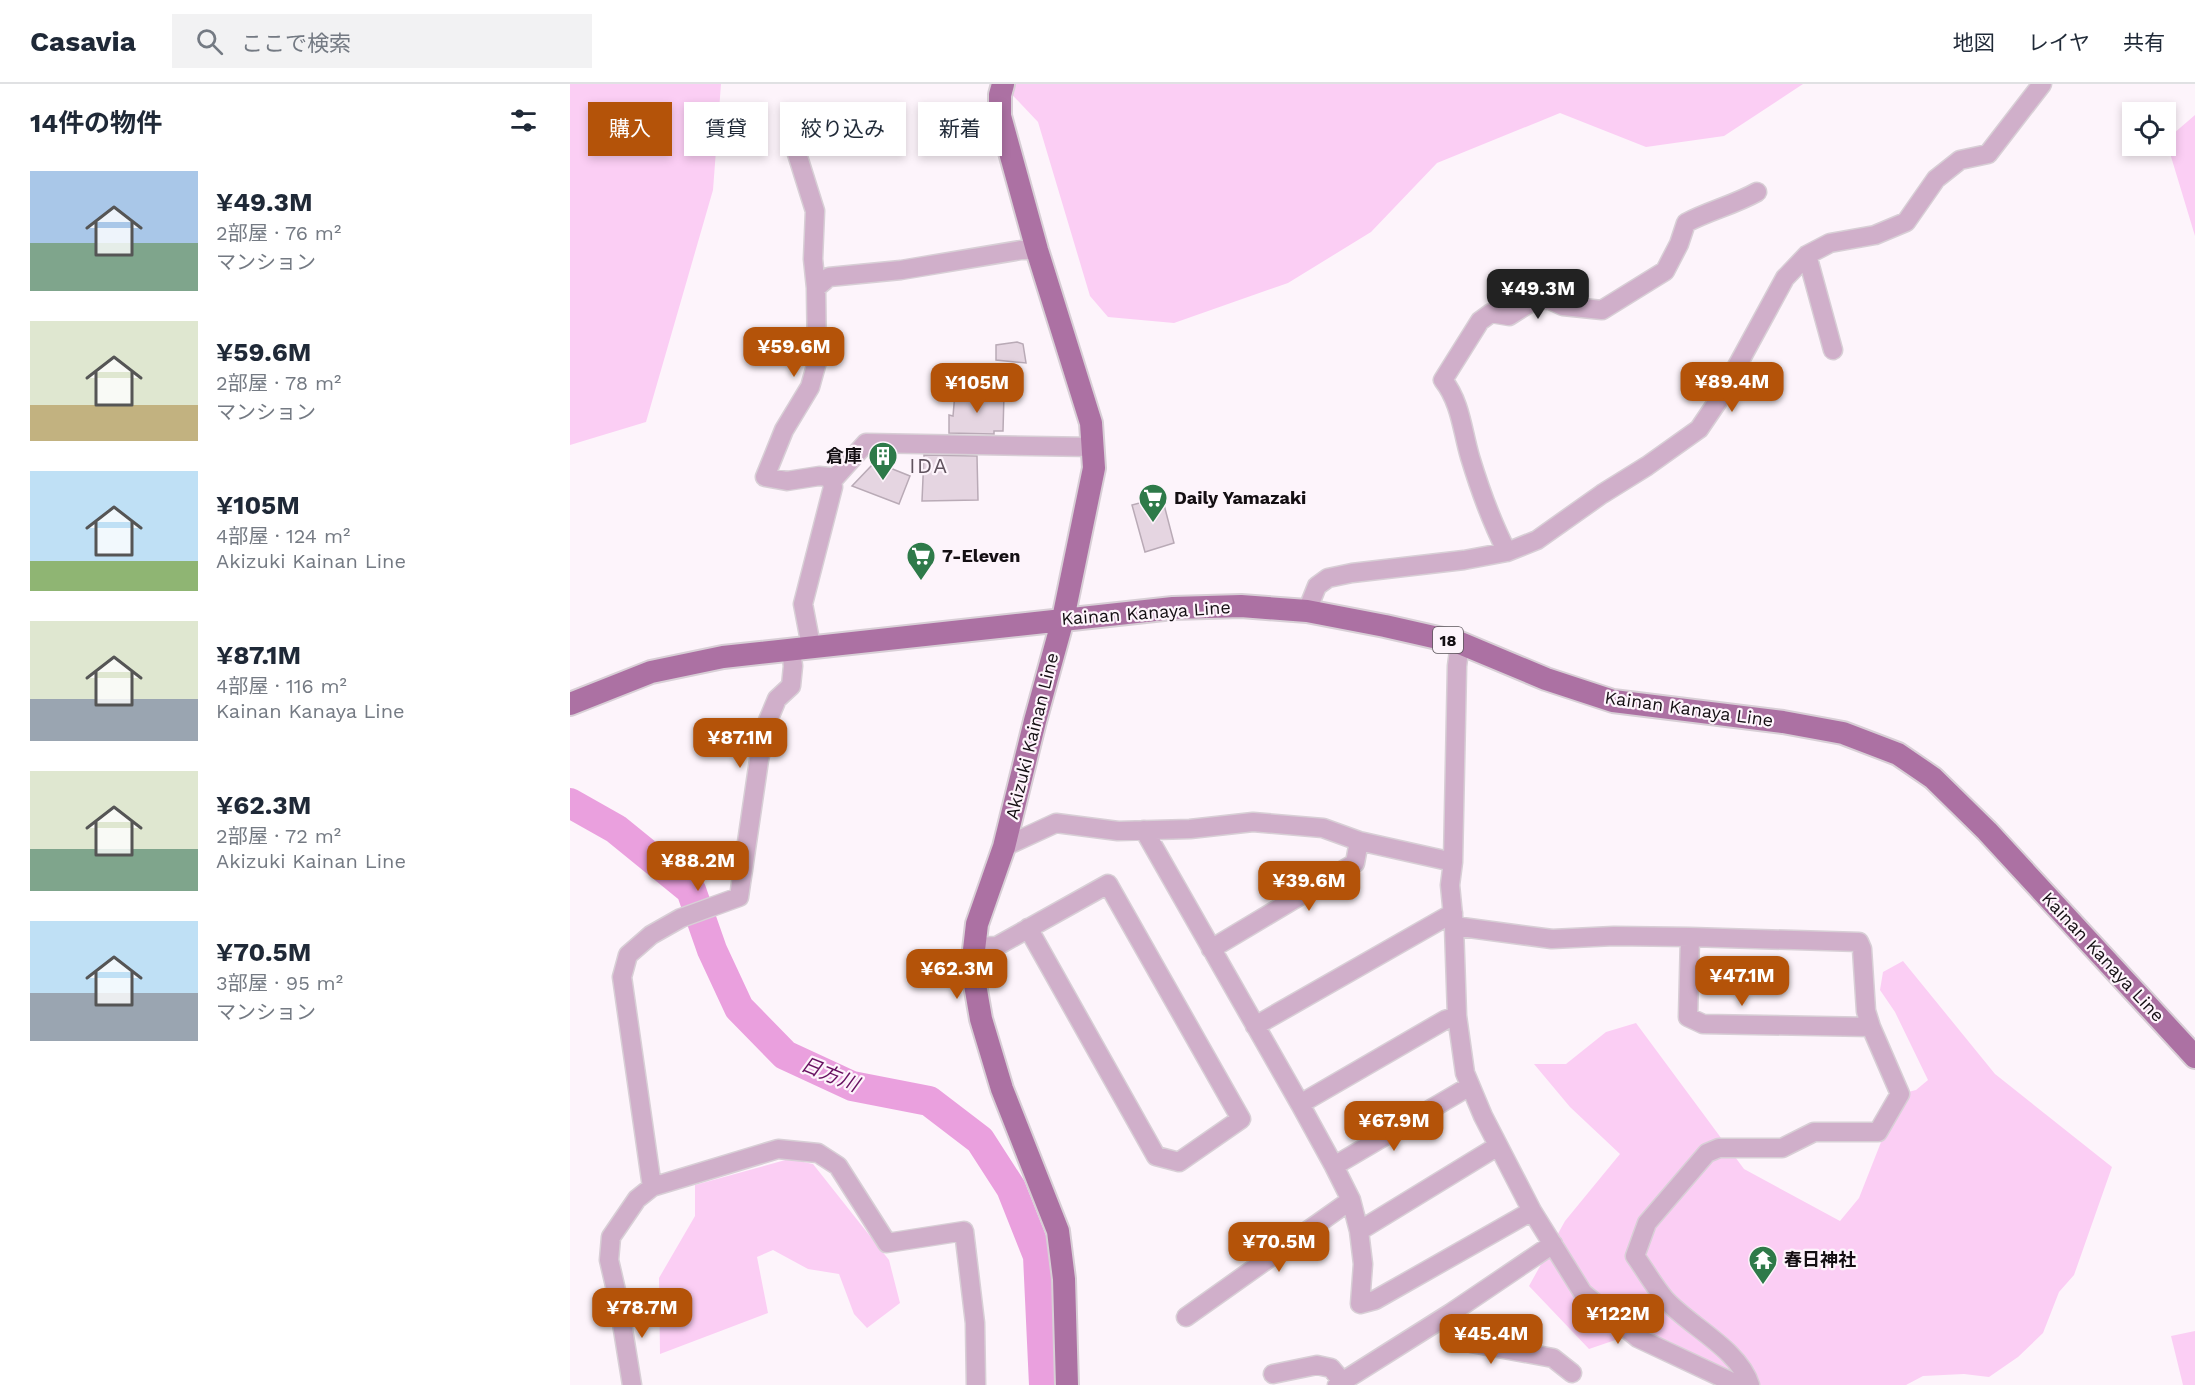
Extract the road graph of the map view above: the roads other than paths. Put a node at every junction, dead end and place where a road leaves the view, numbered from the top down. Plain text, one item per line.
1 (1004, 84) edge
2 (2042, 84) edge
3 (798, 156) edge
4 (1757, 192) dead end
5 (1037, 250) junction
6 (1807, 255) junction
7 (816, 288) junction
8 (1833, 350) dead end
9 (1093, 447) junction
10 (832, 481) junction
11 (1507, 552) junction
12 (1307, 611) junction
13 (1063, 620) junction
14 (1460, 643) junction
15 (801, 648) junction
16 (570, 704) edge
17 (1144, 830) junction
18 (1359, 840) junction
19 (1004, 847) junction
20 (1453, 862) junction
21 (1454, 919) junction
22 (1028, 928) junction
23 (1690, 937) junction
24 (974, 947) junction
25 (1211, 949) junction
26 (1457, 1016) junction
27 (1255, 1026) junction
28 (1871, 1027) junction
29 (2195, 1057) edge
30 (1470, 1086) junction
31 (1300, 1104) junction
32 (1498, 1146) junction
33 (1335, 1166) junction
34 (652, 1187) junction
35 (1351, 1200) junction
36 (1532, 1211) junction
37 (1359, 1231) junction
38 (1553, 1244) junction
39 (1451, 1313) junction
40 (1186, 1317) dead end
41 (1572, 1373) dead end
42 (1273, 1374) dead end
43 (1339, 1383) edge
44 (1738, 1384) edge
45 (632, 1385) edge
46 (976, 1385) edge
47 (1067, 1385) edge

1 - 5 main road, Akizuki Kainan Line
2 - 6 street
3 - 7 street
4 - 11 street
5 - 7 street
5 - 9 main road, Akizuki Kainan Line
6 - 8 street
6 - 11 street
7 - 10 street
9 - 10 street
9 - 13 main road, Akizuki Kainan Line
10 - 15 street
11 - 12 street
12 - 13 main road, Kainan Kanaya Line / 18
12 - 14 main road, Kainan Kanaya Line / 18
13 - 15 main road, Kainan Kanaya Line / 18
13 - 19 main road, Akizuki Kainan Line
14 - 20 street
14 - 29 main road, Kainan Kanaya Line / 18
15 - 16 main road, Kainan Kanaya Line / 18
15 - 34 street
17 - 18 street
17 - 19 street
17 - 25 street
18 - 20 street
18 - 25 street
19 - 24 main road, Akizuki Kainan Line
20 - 21 street
21 - 23 street
21 - 26 street
21 - 27 street
22 - 22 street
22 - 24 street
23 - 28 street
23 - 28 street
24 - 47 main road, Akizuki Kainan Line
25 - 27 street
26 - 30 street
26 - 31 street
27 - 31 street
28 - 44 street
30 - 32 street
30 - 33 street
31 - 33 street
32 - 36 street
32 - 37 street
33 - 35 street
34 - 45 street
34 - 46 street
35 - 37 street
35 - 40 street
36 - 37 street
36 - 38 street
38 - 39 street
38 - 44 street
39 - 41 street
39 - 43 street
42 - 43 street

